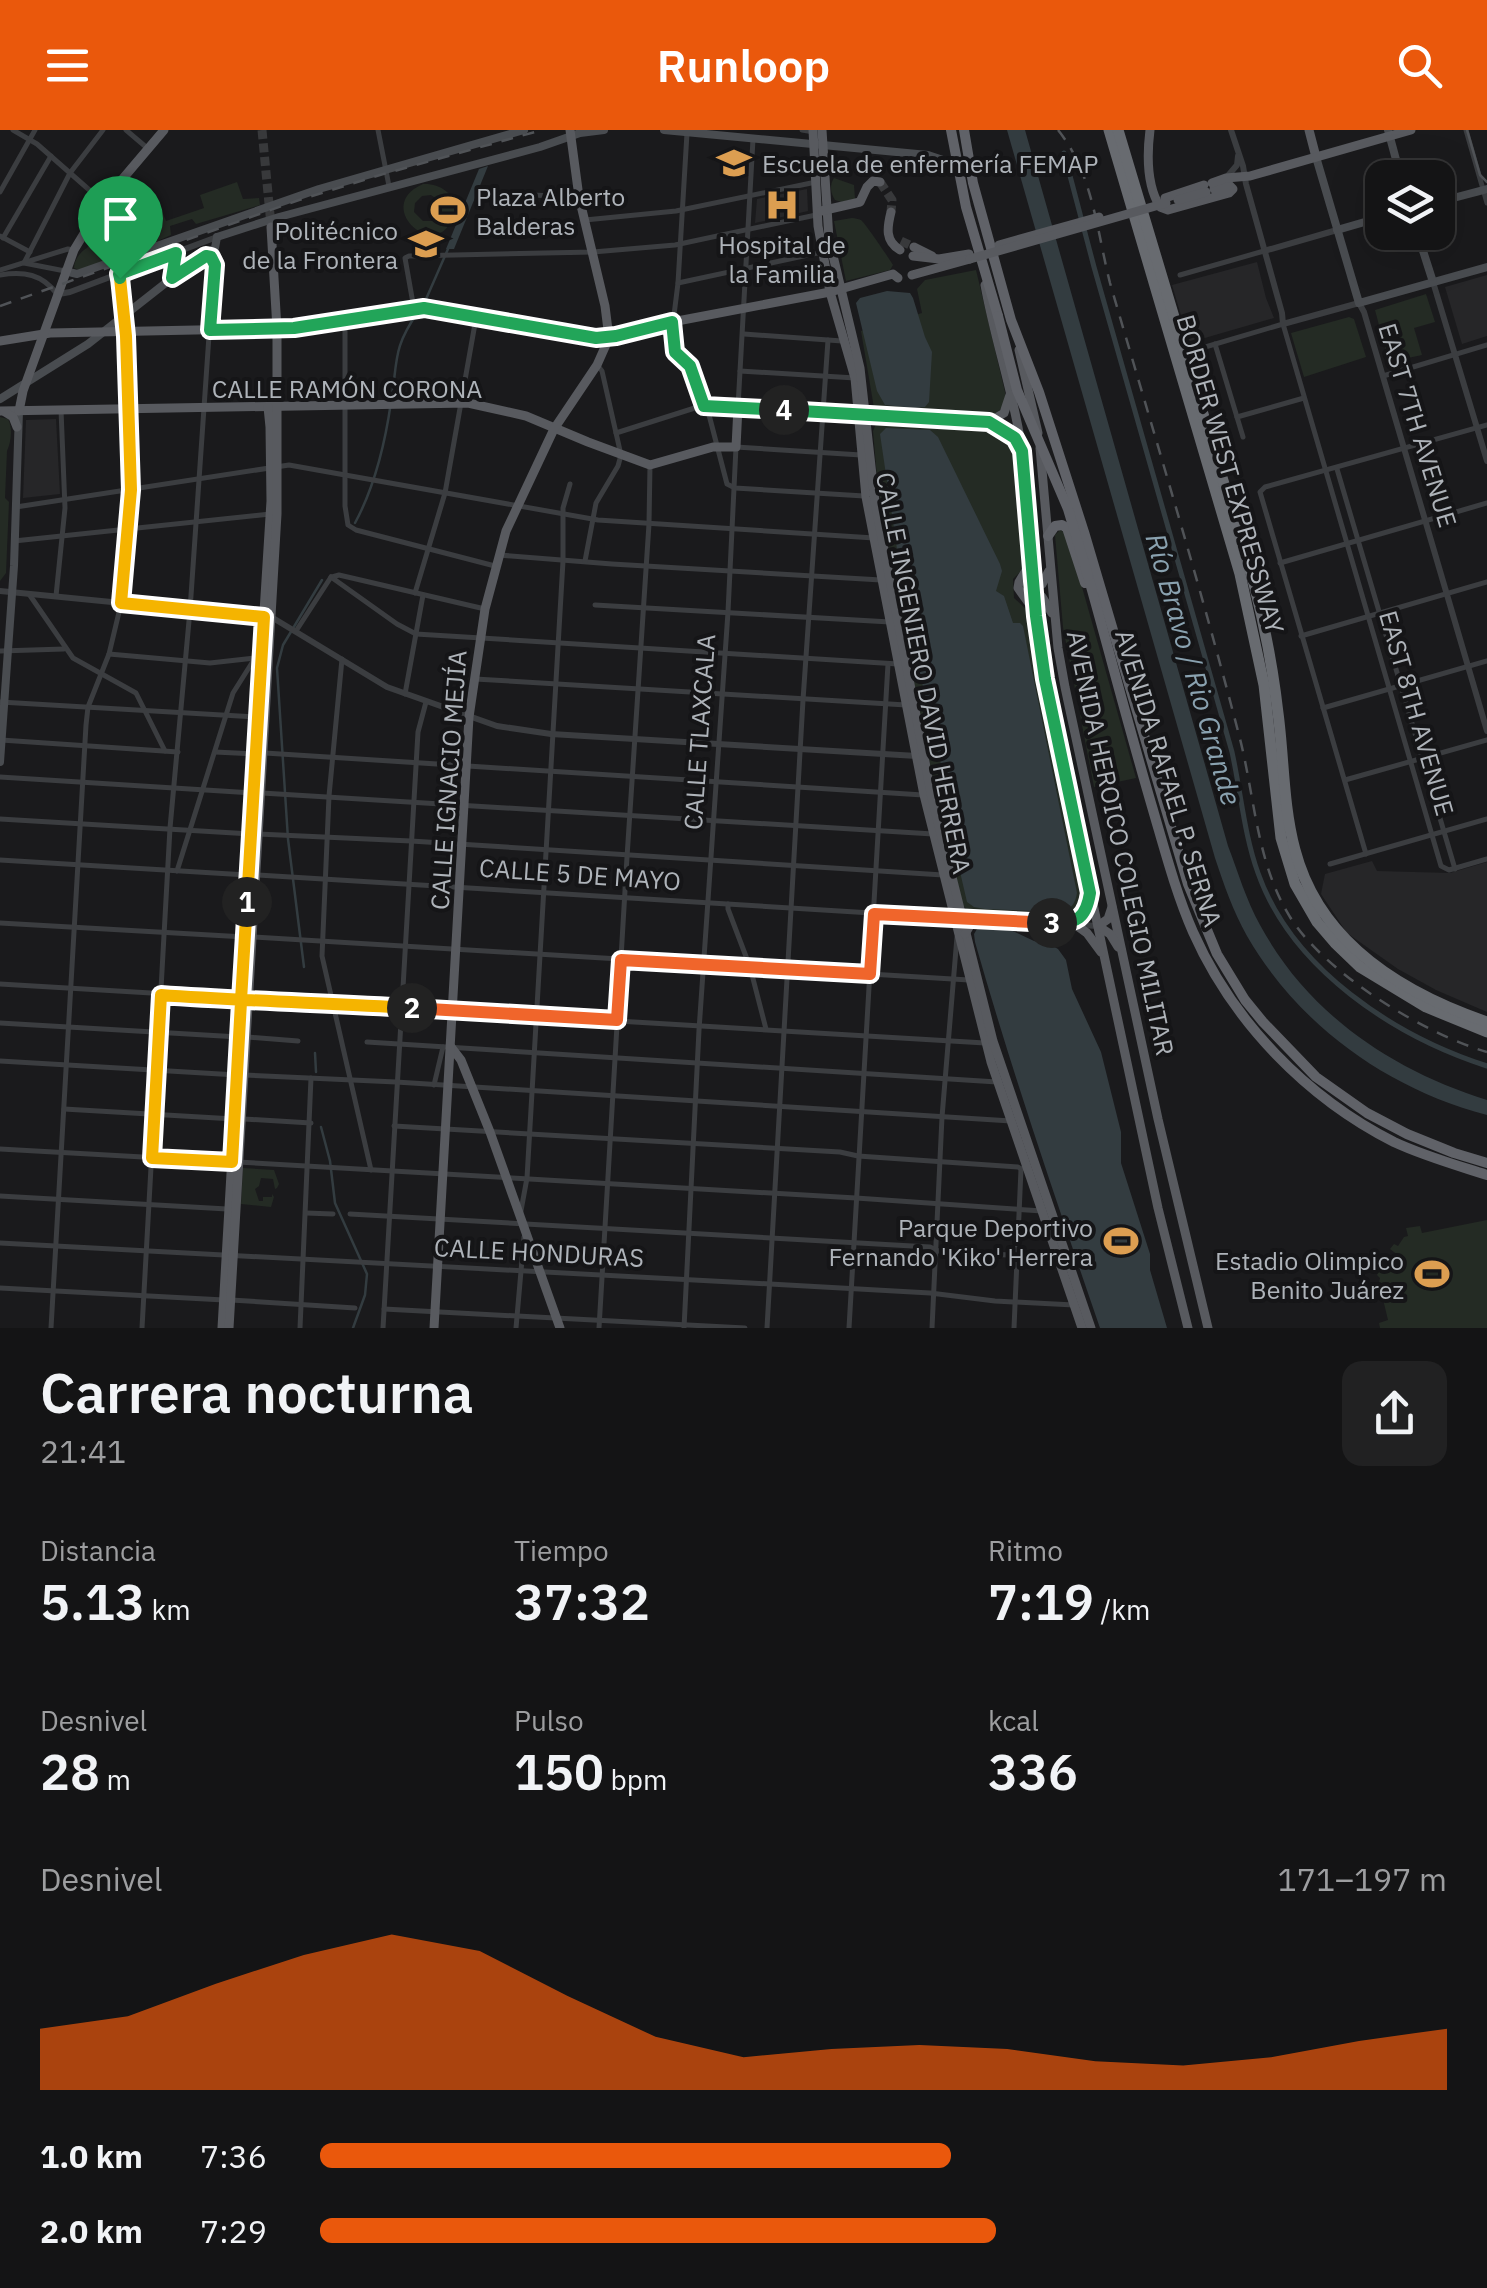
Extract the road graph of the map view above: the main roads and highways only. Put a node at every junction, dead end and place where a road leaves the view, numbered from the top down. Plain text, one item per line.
1 (164, 130) edge
2 (524, 130) edge
3 (604, 130) edge
4 (664, 130) edge
5 (952, 130) edge
6 (964, 130) edge
7 (1109, 130) edge
8 (1120, 130) edge
9 (1150, 130) edge
10 (1309, 130) edge
11 (1411, 130) edge
12 (688, 131) edge
13 (815, 131) edge
14 (1388, 133) edge
15 (571, 134) edge
16 (818, 145) junction
17 (1316, 157) junction
18 (1396, 160) edge
19 (958, 176) junction
20 (880, 182) dead end
21 (1209, 187) junction
22 (1485, 189) edge
23 (1455, 197) edge
24 (890, 212) tunnel mouth
25 (821, 213) junction
26 (1365, 222) edge
27 (271, 227) tunnel mouth
28 (1337, 230) junction
29 (900, 246) dead end
30 (1423, 250) edge
31 (176, 251) road end
32 (913, 251) tunnel mouth
33 (206, 256) junction
34 (973, 259) junction
35 (215, 265) road end
36 (1487, 267) edge
37 (65, 271) junction
38 (912, 274) dead end
39 (172, 278) junction
40 (1433, 282) junction
41 (835, 290) junction
42 (1004, 318) junction
43 (850, 328) junction
44 (276, 329) junction
45 (103, 332) junction
46 (43, 334) junction
47 (609, 338) junction
48 (845, 340) junction
49 (2, 341) edge
50 (858, 355) junction
51 (26, 382) junction
52 (1011, 392) junction
53 (0, 399) edge
54 (272, 407) junction
55 (1, 411) edge
56 (19, 411) junction
57 (863, 416) junction
58 (989, 422) junction
59 (17, 427) junction
60 (554, 429) junction
61 (1022, 451) junction
62 (650, 464) joint
63 (1048, 536) junction
64 (1032, 559) junction
65 (14, 566) junction
66 (1051, 568) junction
67 (886, 580) junction
68 (0, 588) edge
69 (1034, 589) junction
70 (1036, 616) junction
71 (267, 617) junction
72 (1055, 617) junction
73 (4, 650) edge
74 (1112, 663) junction
75 (2, 702) edge
76 (1, 740) edge
77 (259, 754) junction
78 (920, 755) junction
79 (0, 762) edge
80 (927, 794) junction
81 (1090, 893) junction
82 (1112, 904) junction
83 (957, 918) junction
84 (978, 919) road end
85 (1098, 926) junction
86 (962, 935) junction
87 (1104, 958) junction
88 (1124, 958) junction
89 (1487, 1022) edge
90 (1487, 1032) edge
91 (990, 1042) junction
92 (447, 1047) junction
93 (235, 1162) junction
94 (1487, 1163) edge
95 (1487, 1175) edge
96 (230, 1254) junction
97 (227, 1300) junction
98 (559, 1324) edge
99 (222, 1328) edge
100 (230, 1328) edge
101 (434, 1328) edge
102 (1082, 1328) edge
103 (1091, 1328) edge
104 (1188, 1328) edge
105 (1208, 1328) edge

1 - 37 main road
2 - 37 main road
3 - 15 main road
4 - 12 main road
5 - 19 highway, AVENIDA HEROICO COLEGIO MILITAR
6 - 42 highway, AVENIDA HEROICO COLEGIO MILITAR
7 - 90 highway, BORDER WEST EXPRESSWAY
8 - 89 highway
9 - 21 main road
10 - 17 main road, EAST 7TH AVENUE
11 - 14 main road
12 - 16 main road
13 - 16 main road, CALLE INGENIERO DAVID HERRERA
14 - 17 main road
14 - 18 main road
15 - 33 main road
15 - 47 main road
16 - 19 main road
16 - 25 main road, CALLE INGENIERO DAVID HERRERA
16 - 25 main road, CALLE INGENIERO DAVID HERRERA
17 - 21 main road
17 - 28 main road, EAST 7TH AVENUE
19 - 34 highway, AVENIDA HEROICO COLEGIO MILITAR
20 - 25 main road
21 - 34 main road, bridge
22 - 23 main road
24 - 29 main road
25 - 41 main road, CALLE INGENIERO DAVID HERRERA
25 - 41 main road, CALLE INGENIERO DAVID HERRERA
26 - 28 main road
27 - 44 main road
28 - 40 main road, EAST 7TH AVENUE
30 - 40 main road
31 - 39 main road
32 - 34 main road
33 - 35 main road
33 - 39 main road
34 - 38 main road
34 - 42 highway, AVENIDA RAFAEL P. SERNA
34 - 52 main road, AVENIDA HEROICO COLEGIO MILITAR
36 - 40 main road
37 - 46 main road
39 - 45 main road
41 - 43 main road, CALLE INGENIERO DAVID HERRERA
41 - 47 main road
41 - 48 main road, CALLE INGENIERO DAVID HERRERA
41 - 50 main road
42 - 63 main road, AVENIDA HEROICO COLEGIO MILITAR
42 - 74 highway, AVENIDA RAFAEL P. SERNA, bridge
42 - 94 highway, AVENIDA RAFAEL P. SERNA
43 - 48 main road
43 - 50 main road, CALLE INGENIERO DAVID HERRERA
44 - 45 main road
44 - 47 main road
44 - 54 main road
45 - 46 main road
45 - 51 main road
46 - 49 main road
46 - 51 main road
47 - 60 main road, CALLE IGNACIO MEJÍA
48 - 57 main road, CALLE INGENIERO DAVID HERRERA
50 - 57 main road, CALLE INGENIERO DAVID HERRERA
51 - 53 main road
51 - 56 main road
52 - 58 main road
52 - 61 main road, AVENIDA HEROICO COLEGIO MILITAR
54 - 56 main road, CALLE RAMÓN CORONA
54 - 60 main road, CALLE RAMÓN CORONA
54 - 71 main road
55 - 56 main road, CALLE RAMÓN CORONA
55 - 59 main road
56 - 59 main road
57 - 58 main road
57 - 62 main road, CALLE TLAXCALA
57 - 67 main road, CALLE INGENIERO DAVID HERRERA
57 - 67 main road, CALLE INGENIERO DAVID HERRERA
58 - 61 main road
59 - 65 main road
60 - 62 main road, CALLE RAMÓN CORONA
60 - 92 main road, CALLE IGNACIO MEJÍA
61 - 64 main road, AVENIDA HEROICO COLEGIO MILITAR
63 - 66 main road, AVENIDA HEROICO COLEGIO MILITAR
63 - 74 highway
64 - 69 main road, AVENIDA HEROICO COLEGIO MILITAR
64 - 70 main road
65 - 68 main road
65 - 73 main road
66 - 69 main road
66 - 72 main road, AVENIDA HEROICO COLEGIO MILITAR
67 - 78 main road, CALLE INGENIERO DAVID HERRERA
67 - 78 main road, CALLE INGENIERO DAVID HERRERA
69 - 70 main road, AVENIDA HEROICO COLEGIO MILITAR
69 - 72 main road
70 - 81 main road, AVENIDA HEROICO COLEGIO MILITAR
71 - 77 main road
71 - 77 main road
72 - 82 main road, AVENIDA HEROICO COLEGIO MILITAR
73 - 75 main road
74 - 95 highway, AVENIDA RAFAEL P. SERNA
75 - 76 main road
76 - 79 main road
77 - 93 main road
78 - 80 main road, CALLE INGENIERO DAVID HERRERA
80 - 83 main road, CALLE INGENIERO DAVID HERRERA
80 - 83 main road, CALLE INGENIERO DAVID HERRERA
81 - 85 main road, AVENIDA HEROICO COLEGIO MILITAR
81 - 87 main road
82 - 85 main road
82 - 88 main road, AVENIDA HEROICO COLEGIO MILITAR
83 - 86 main road, CALLE INGENIERO DAVID HERRERA
84 - 86 main road
85 - 87 main road, AVENIDA HEROICO COLEGIO MILITAR
85 - 88 main road
86 - 91 main road, CALLE INGENIERO DAVID HERRERA
86 - 91 main road, CALLE INGENIERO DAVID HERRERA
87 - 104 main road, AVENIDA HEROICO COLEGIO MILITAR
88 - 105 main road, AVENIDA HEROICO COLEGIO MILITAR
91 - 102 main road, CALLE INGENIERO DAVID HERRERA
91 - 103 main road, CALLE INGENIERO DAVID HERRERA
92 - 98 main road
92 - 101 main road, CALLE IGNACIO MEJÍA
93 - 96 main road
93 - 96 main road
96 - 97 main road
97 - 99 main road
97 - 100 main road

